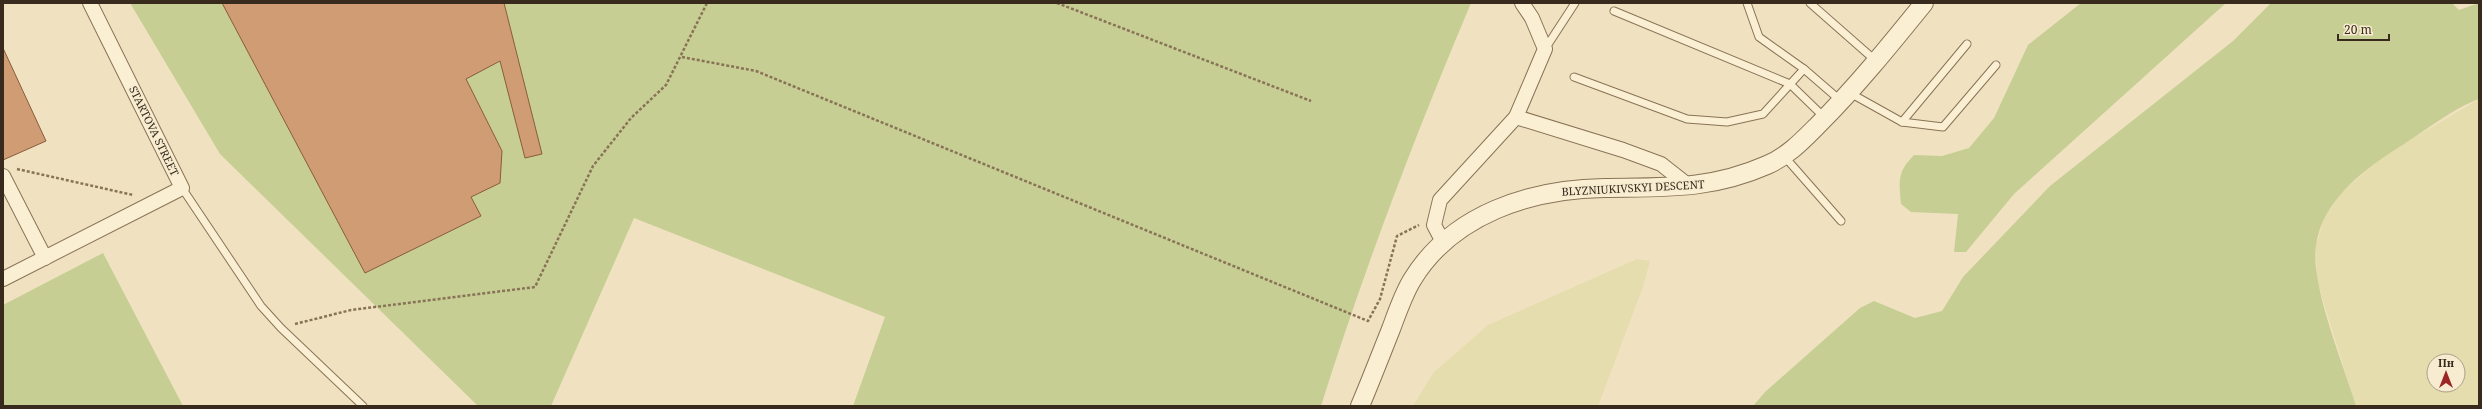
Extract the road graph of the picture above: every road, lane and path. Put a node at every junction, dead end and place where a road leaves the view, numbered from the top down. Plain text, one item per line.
1 (90, 3) edge
2 (707, 3) edge
3 (1057, 3) edge
4 (1522, 3) edge
5 (1576, 3) edge
6 (1746, 3) edge
7 (1810, 3) edge
8 (1924, 3) edge
9 (1614, 11) dead end
10 (1967, 44) dead end
11 (1545, 48) junction
12 (682, 56) junction
13 (1876, 61) junction
14 (1996, 65) dead end
15 (1804, 69) junction
16 (1574, 77) dead end
17 (1790, 84) junction
18 (1846, 97) junction
19 (1311, 101) dead end
20 (1516, 117) junction
21 (1825, 118) junction
22 (1902, 122) junction
23 (1784, 156) junction
24 (7, 172) edge
25 (1690, 186) junction
26 (182, 188) junction
27 (157, 200) junction
28 (1841, 221) dead end
29 (1423, 223) dead end
30 (1443, 242) junction
31 (45, 258) junction
32 (3, 279) edge
33 (281, 328) junction
34 (363, 406) edge
35 (1360, 406) edge

1 - 26 street, STARTOVA STREET
2 - 12 path
3 - 19 path
4 - 11 street
5 - 11 lane
6 - 15 lane
7 - 13 lane
8 - 13 street, BLYZNIUKIVSKYI DESCENT
9 - 17 lane
10 - 22 lane
11 - 20 street
12 - 29 path
12 - 33 path
13 - 18 street, BLYZNIUKIVSKYI DESCENT
14 - 22 lane
15 - 17 lane
15 - 18 lane
16 - 17 lane
17 - 21 lane
18 - 21 street, BLYZNIUKIVSKYI DESCENT
18 - 22 lane
20 - 25 street
20 - 30 street
21 - 23 street, BLYZNIUKIVSKYI DESCENT
23 - 25 street, BLYZNIUKIVSKYI DESCENT
23 - 28 lane
24 - 27 path
24 - 31 street
25 - 30 street, BLYZNIUKIVSKYI DESCENT
26 - 27 street, STARTOVA STREET
26 - 33 lane
27 - 31 street, STARTOVA STREET
30 - 35 street, BLYZNIUKIVSKYI DESCENT
31 - 32 street, STARTOVA STREET
33 - 34 lane

